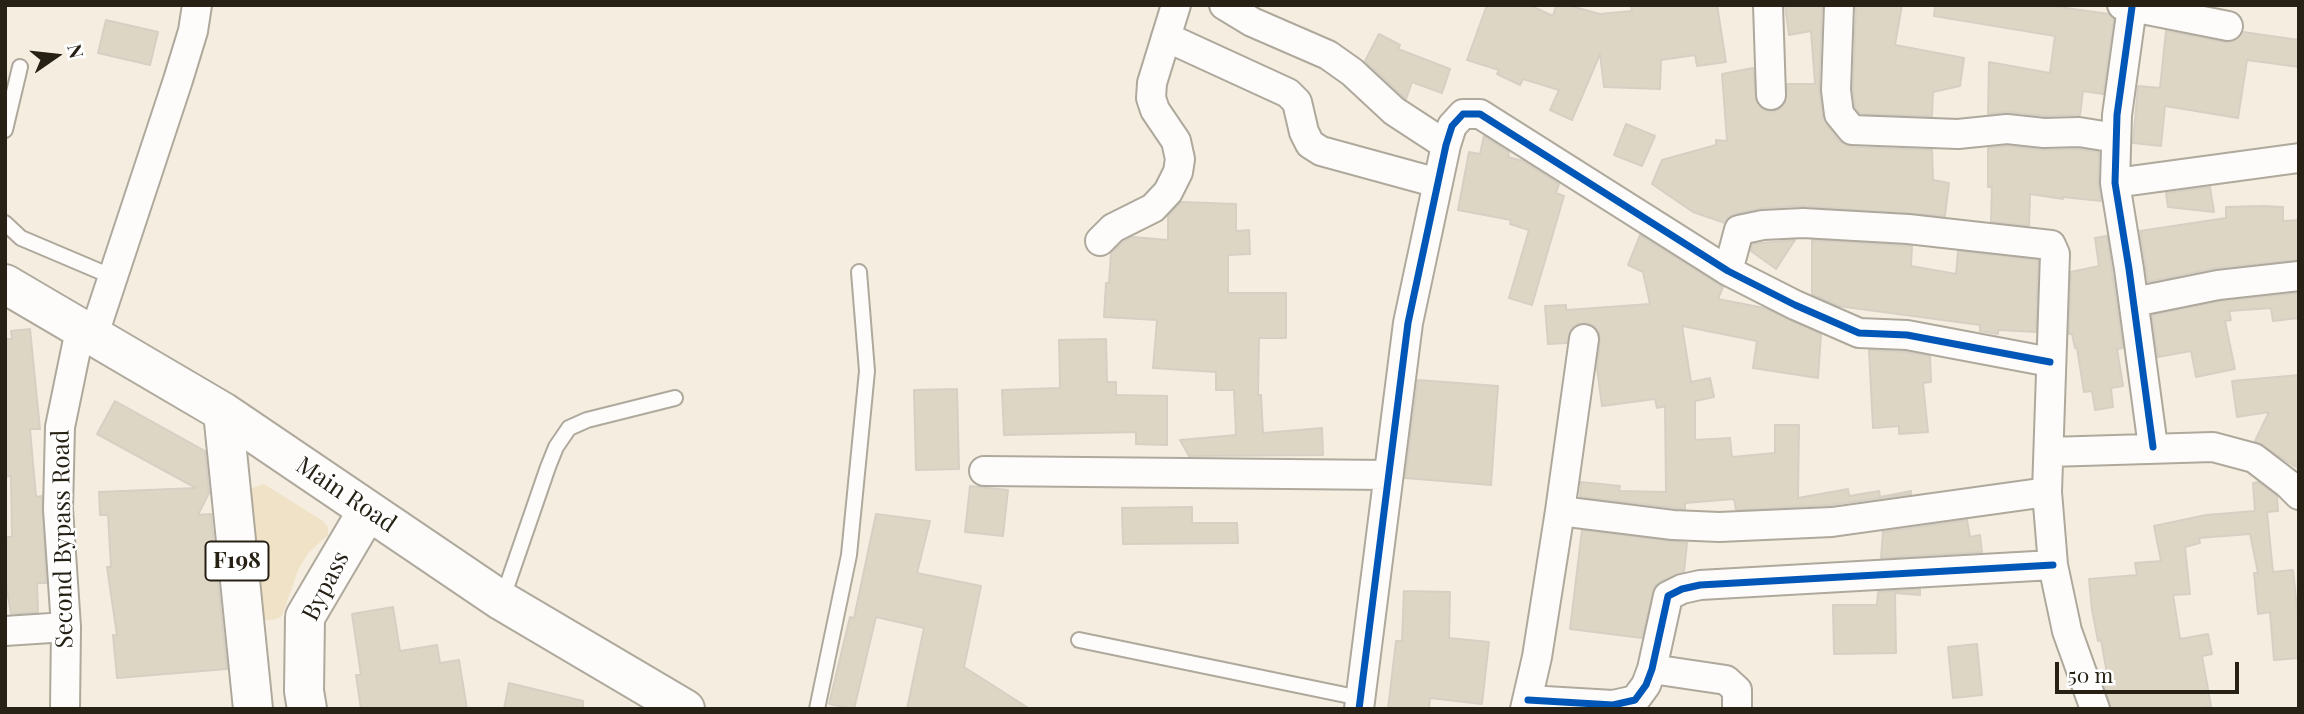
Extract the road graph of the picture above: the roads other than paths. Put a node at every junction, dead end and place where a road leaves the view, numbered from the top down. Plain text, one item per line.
1 (197, 5) edge
2 (1176, 5) edge
3 (1224, 5) edge
4 (1768, 5) edge
5 (1839, 5) edge
6 (2127, 6) edge
7 (2228, 26) dead end
8 (1166, 37) junction
9 (20, 68) dead end
10 (1771, 95) dead end
11 (5, 130) edge
12 (2116, 138) junction
13 (1446, 145) junction
14 (2299, 158) edge
15 (1438, 183) junction
16 (2115, 183) junction
17 (5, 223) edge
18 (1100, 241) dead end
19 (1728, 271) junction
20 (859, 272) dead end
21 (2299, 276) edge
22 (113, 277) junction
23 (5, 284) edge
24 (2134, 302) junction
25 (87, 334) junction
26 (1584, 339) dead end
27 (2050, 362) junction
28 (675, 398) dead end
29 (223, 412) junction
30 (2152, 447) junction
31 (2049, 452) junction
32 (984, 471) dead end
33 (1388, 475) junction
34 (2047, 492) junction
35 (2299, 495) edge
36 (368, 510) junction
37 (1560, 511) junction
38 (2053, 565) junction
39 (502, 601) junction
40 (66, 628) junction
41 (5, 631) edge
42 (1079, 640) dead end
43 (1652, 669) junction
44 (1359, 703) edge
45 (1526, 704) edge
46 (65, 709) edge
47 (253, 709) edge
48 (307, 709) edge
49 (684, 709) edge
50 (817, 709) edge
51 (1737, 709) edge
52 (2095, 709) edge

1 - 22 street, Second Bypass Road
2 - 8 street
3 - 13 street
4 - 10 street
5 - 12 street
6 - 7 street
6 - 12 street
8 - 15 street
8 - 18 street
9 - 11 lane
12 - 16 street
13 - 15 street
13 - 19 street
14 - 16 street
15 - 33 street
16 - 24 street
17 - 22 lane
19 - 27 street
19 - 27 street
20 - 50 lane
21 - 24 street
22 - 25 street, Second Bypass Road
23 - 25 main road, Main Road
24 - 30 street
25 - 29 main road, Main Road
25 - 40 street, Second Bypass Road
26 - 37 street
27 - 31 street
28 - 39 lane
29 - 36 main road, Main Road
29 - 47 main road, F198
30 - 31 street
30 - 35 street
31 - 34 street
32 - 33 street
33 - 44 street
34 - 37 street
34 - 38 street
36 - 39 main road, Main Road
36 - 48 main road, Bypass
37 - 45 street
38 - 43 street
38 - 52 street
39 - 49 main road, Main Road
40 - 41 street
40 - 46 street, Second Bypass Road
42 - 44 lane
43 - 45 street
43 - 51 street

